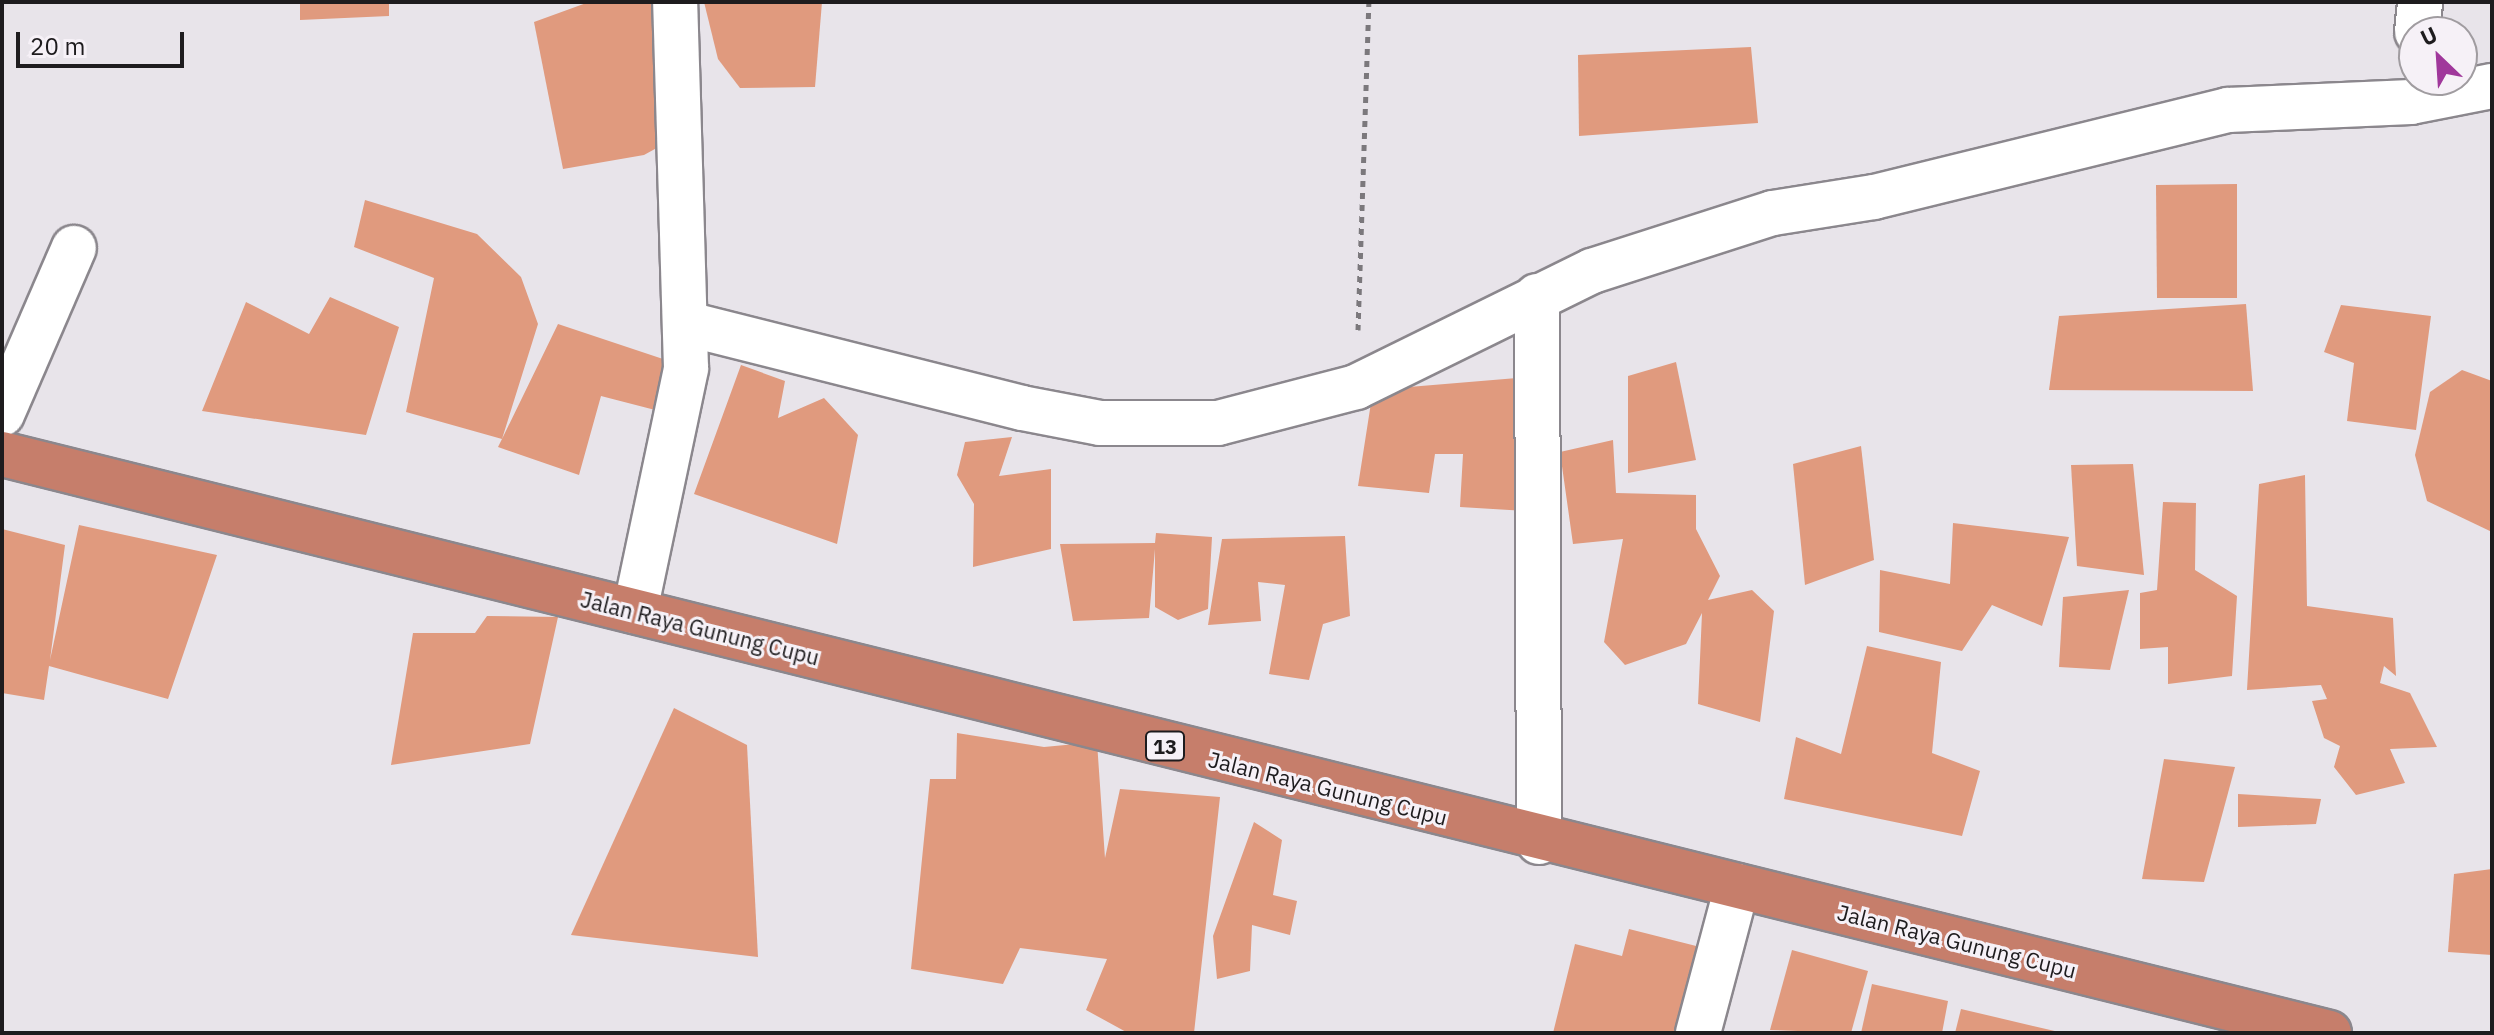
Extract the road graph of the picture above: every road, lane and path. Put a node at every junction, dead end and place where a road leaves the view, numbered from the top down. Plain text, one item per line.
1 (675, 2) edge
2 (1369, 2) edge
3 (2398, 86) edge
4 (74, 248) dead end
5 (1537, 296) junction
6 (688, 324) junction
7 (1356, 387) junction
8 (2, 414) edge
9 (2, 454) edge
10 (635, 611) junction
11 (1539, 842) junction
12 (1737, 886) junction
13 (1698, 1033) edge
14 (2329, 1033) edge

1 - 6 street
2 - 7 path
3 - 5 street
4 - 8 street
5 - 7 street
5 - 11 street
6 - 7 street
6 - 10 street
9 - 10 highway, Jalan Raya Gunung Cupu / 13
10 - 11 highway, Jalan Raya Gunung Cupu / 13
11 - 12 highway, Jalan Raya Gunung Cupu / 13
12 - 13 street
12 - 14 highway, Jalan Raya Gunung Cupu / 13

